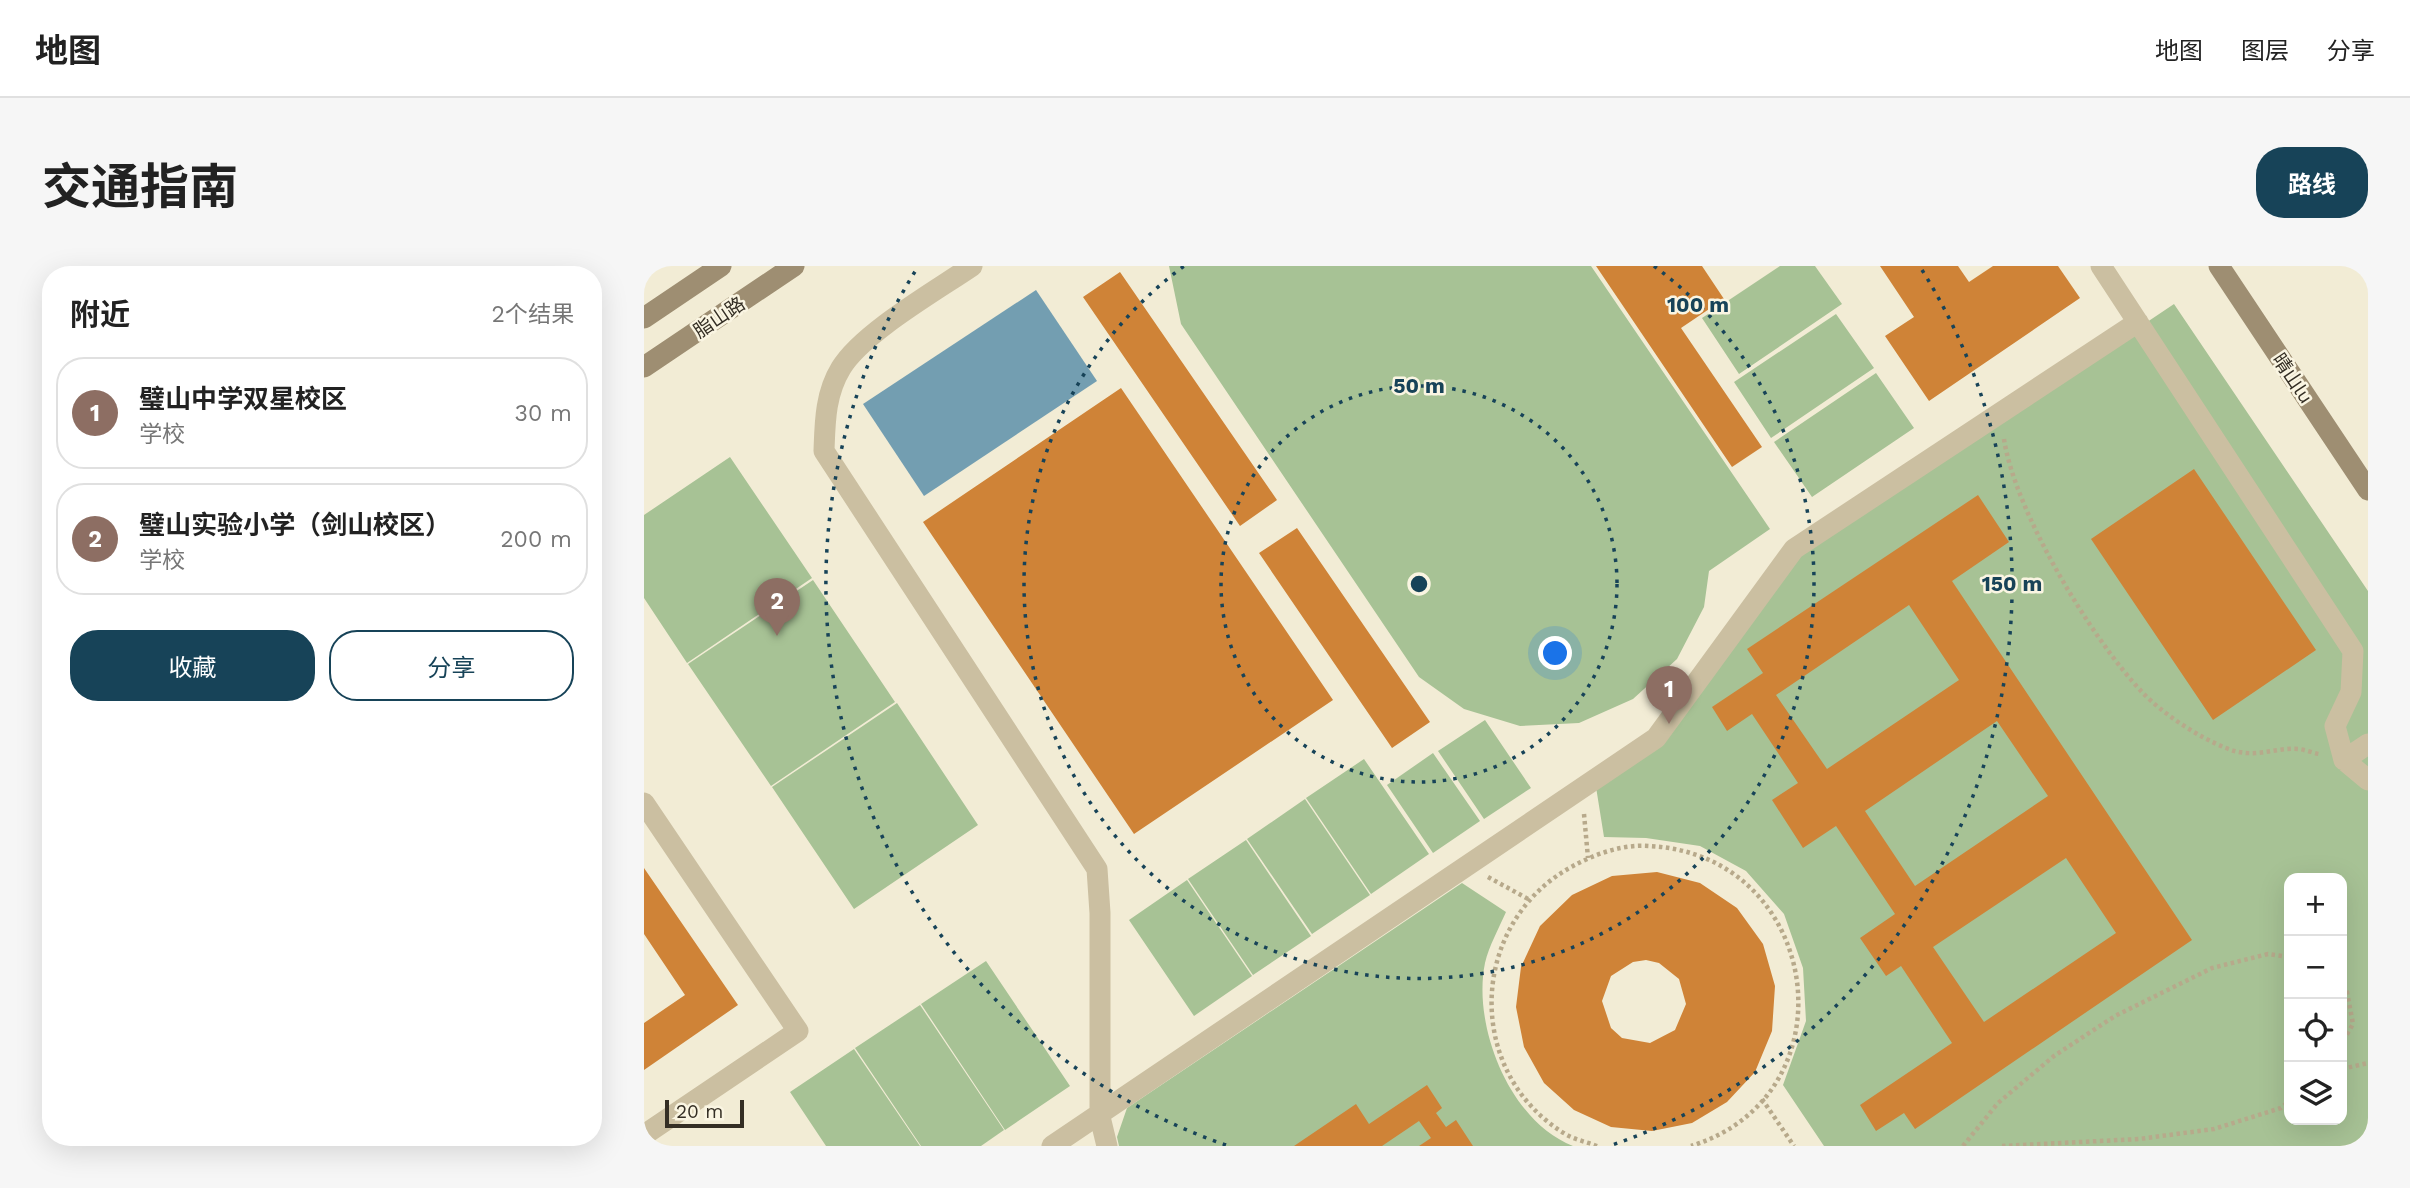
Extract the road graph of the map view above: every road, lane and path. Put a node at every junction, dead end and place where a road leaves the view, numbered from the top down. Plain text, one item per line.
1 (721, 266) edge
2 (793, 266) edge
3 (972, 266) edge
4 (2101, 266) edge
5 (2218, 266) edge
6 (644, 318) edge
7 (2138, 322) junction
8 (644, 367) edge
9 (2000, 413) junction
10 (2368, 490) edge
11 (2368, 744) edge
12 (2344, 760) junction
13 (2368, 780) edge
14 (1581, 789) junction
15 (644, 803) edge
16 (1588, 858) junction
17 (1467, 866) junction
18 (1530, 900) junction
19 (2284, 956) edge
20 (2347, 992) edge
21 (2347, 1034) edge
22 (2368, 1063) edge
23 (2347, 1068) edge
24 (1762, 1099) junction
25 (2284, 1105) edge
26 (1100, 1114) junction
27 (644, 1135) edge
28 (1709, 1143) edge
29 (1052, 1146) edge
30 (1107, 1146) edge
31 (1597, 1146) edge
32 (1691, 1146) edge
33 (1794, 1146) edge
34 (1963, 1146) edge
35 (2002, 1146) edge

1 - 6 main road
2 - 8 main road, 脂山路
3 - 26 street
4 - 7 street
5 - 10 main road, 晴山lu
7 - 9 street
7 - 12 street
9 - 12 path
9 - 14 street
11 - 12 street
12 - 13 street
14 - 16 path
14 - 17 street
15 - 27 street
16 - 18 path
16 - 24 path
17 - 18 path
17 - 26 street
18 - 31 path
19 - 34 path
20 - 21 path
22 - 23 path
24 - 28 path
24 - 33 path
25 - 35 path
26 - 29 street
26 - 30 street
28 - 32 path

